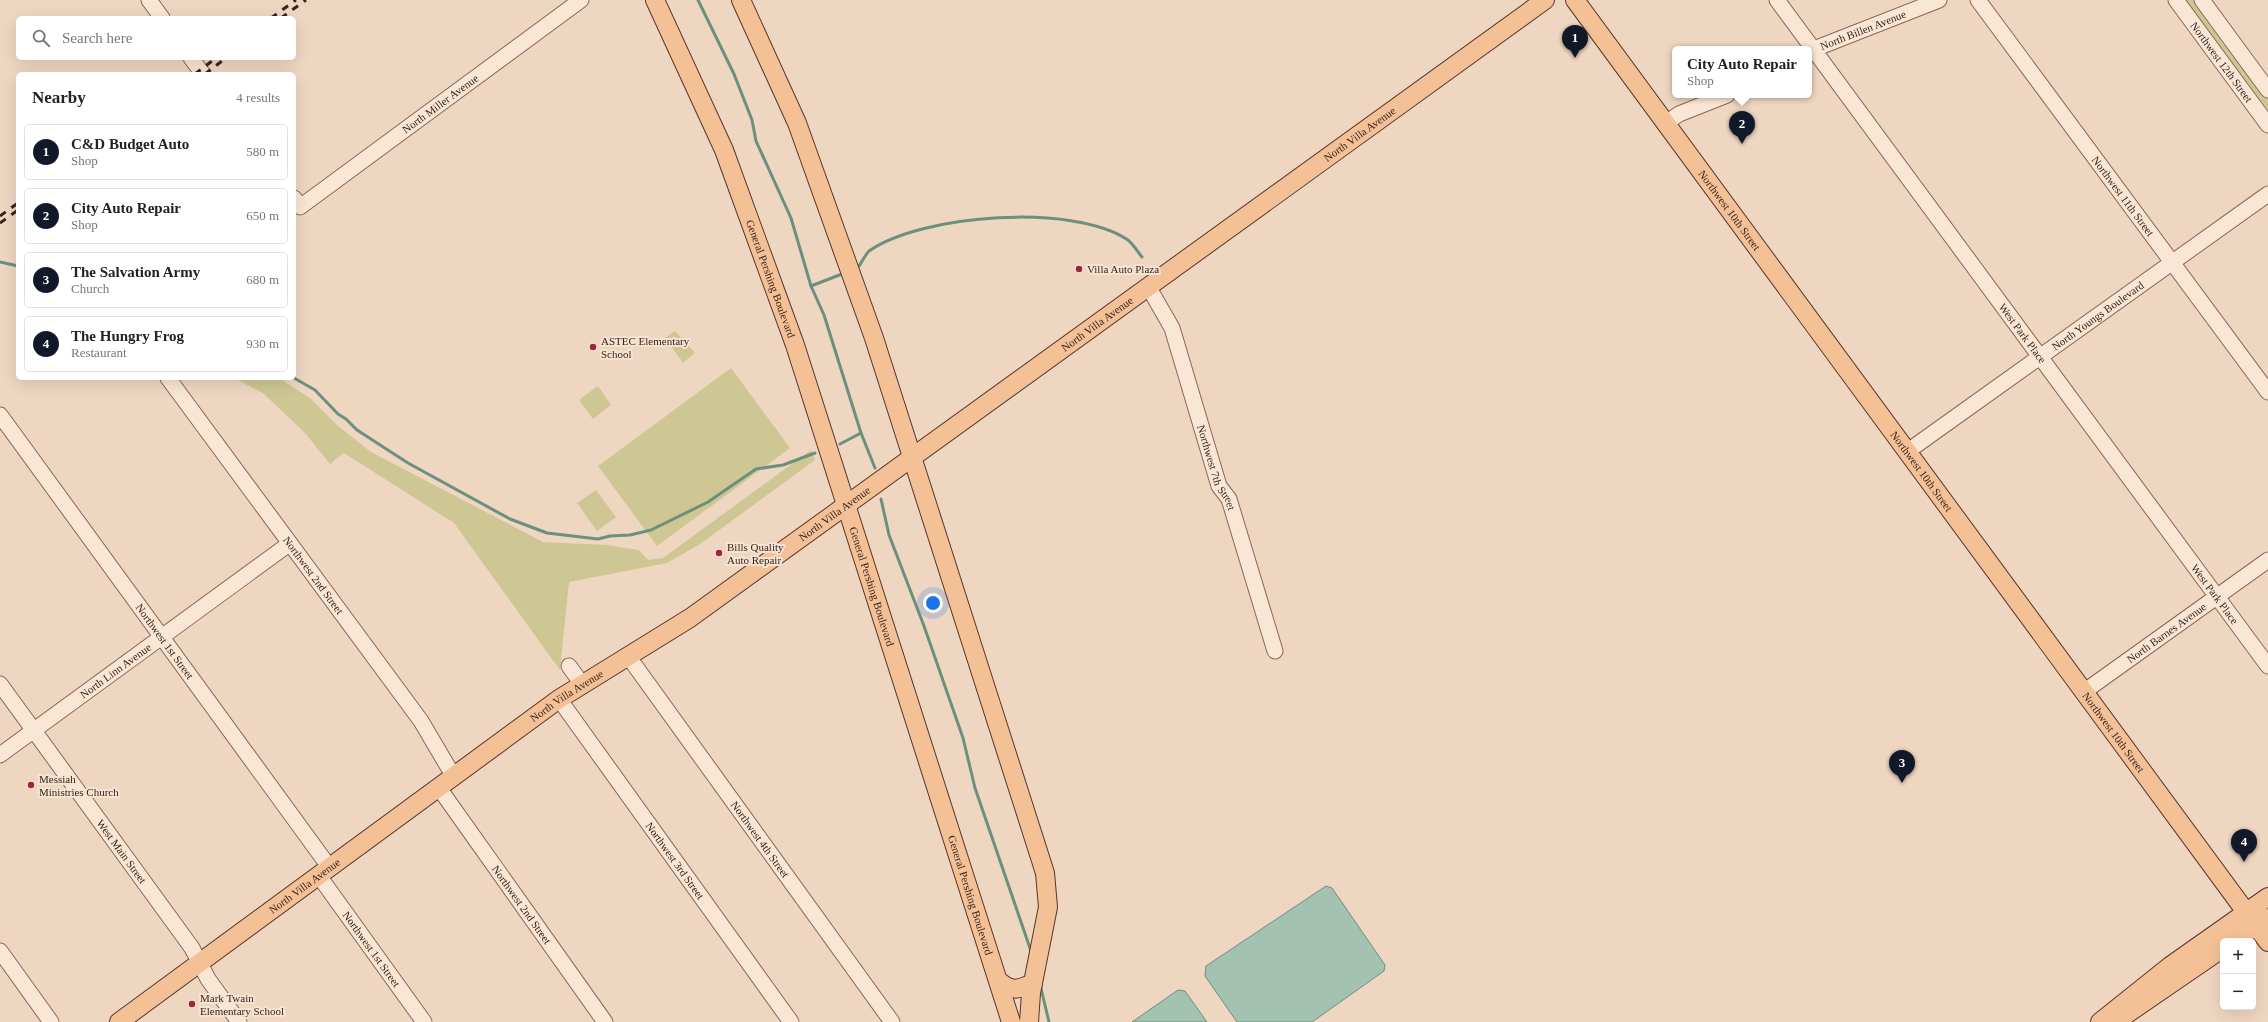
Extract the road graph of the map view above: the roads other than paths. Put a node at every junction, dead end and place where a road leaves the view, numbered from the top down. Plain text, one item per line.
1 (149, 0) edge
2 (581, 0) edge
3 (655, 0) edge
4 (741, 0) edge
5 (1545, 0) edge
6 (1575, 0) edge
7 (1777, 0) edge
8 (1939, 0) edge
9 (1978, 0) edge
10 (2176, 0) edge
11 (2202, 0) edge
12 (161, 16) edge
13 (1809, 46) edge
14 (1812, 49) edge
15 (1812, 50) edge
16 (192, 60) edge
17 (202, 72) edge
18 (2268, 90) edge
19 (1719, 98) edge
20 (1666, 123) junction
21 (2268, 125) edge
22 (2268, 194) edge
23 (297, 203) edge
24 (2172, 261) junction
25 (1149, 288) junction
26 (2040, 356) junction
27 (169, 380) edge
28 (2268, 392) edge
29 (0, 414) edge
30 (1908, 451) junction
31 (913, 458) junction
32 (847, 505) junction
33 (289, 544) junction
34 (2268, 560) edge
35 (2217, 597) junction
36 (162, 637) junction
37 (1275, 651) dead end
38 (628, 656) junction
39 (570, 666) dead end
40 (2268, 666) edge
41 (0, 684) edge
42 (582, 684) junction
43 (2085, 691) junction
44 (559, 699) junction
45 (33, 730) junction
46 (0, 755) edge
47 (454, 776) junction
48 (439, 788) junction
49 (324, 872) junction
50 (2268, 897) edge
51 (2256, 918) edge
52 (2236, 938) edge
53 (2268, 942) edge
54 (2220, 950) edge
55 (0, 951) edge
56 (200, 963) junction
57 (998, 980) junction
58 (1034, 983) junction
59 (51, 1022) edge
60 (119, 1022) edge
61 (239, 1022) edge
62 (424, 1022) edge
63 (605, 1022) edge
64 (791, 1022) edge
65 (892, 1022) edge
66 (1011, 1022) edge
67 (1029, 1022) edge
68 (2100, 1022) edge
69 (2115, 1022) edge

1 - 12 street
2 - 23 street, North Miller Avenue
3 - 32 main road, General Pershing Boulevard
4 - 31 main road
5 - 25 main road, North Villa Avenue
6 - 20 main road, Northwest 10th Street
7 - 13 street, West Park Place
8 - 14 street, North Billen Avenue
9 - 24 street, Northwest 11th Street
10 - 21 street, Northwest 12th Street
11 - 18 street, Northwest 12th Street
15 - 26 street, West Park Place
16 - 17 street
19 - 20 street
20 - 30 main road, Northwest 10th Street
22 - 24 street, North Youngs Boulevard
24 - 26 street, North Youngs Boulevard
24 - 28 street, Northwest 11th Street
25 - 31 main road, North Villa Avenue
25 - 37 street, Northwest 7th Street
26 - 30 street, North Youngs Boulevard
26 - 35 street, West Park Place
27 - 33 street, Northwest 2nd Street
29 - 36 street, Northwest 1st Street
30 - 43 main road, Northwest 10th Street
31 - 32 main road, North Villa Avenue
31 - 58 main road
32 - 38 main road, North Villa Avenue
32 - 57 main road, General Pershing Boulevard
33 - 36 street, North Linn Avenue
33 - 47 street, Northwest 2nd Street
34 - 35 street, North Barnes Avenue
35 - 40 street, West Park Place
35 - 43 street, North Barnes Avenue
36 - 45 street, North Linn Avenue
36 - 49 street, Northwest 1st Street
38 - 42 main road, North Villa Avenue
38 - 65 street, Northwest 4th Street
39 - 42 street
41 - 45 street, West Main Street
42 - 44 main road, North Villa Avenue
43 - 51 main road, Northwest 10th Street
44 - 47 main road, North Villa Avenue
44 - 64 street, Northwest 3rd Street
45 - 46 street, North Linn Avenue
45 - 56 street, West Main Street
47 - 48 main road, North Villa Avenue
48 - 49 main road, North Villa Avenue
48 - 63 street, Northwest 2nd Street
49 - 56 main road, North Villa Avenue
49 - 62 street, Northwest 1st Street
50 - 51 main road
51 - 52 main road
51 - 53 main road, Northwest 10th Street
51 - 68 main road
54 - 69 main road
55 - 59 street
56 - 60 main road, North Villa Avenue
56 - 61 street, West Main Street
57 - 58 main road
57 - 66 main road, General Pershing Boulevard
58 - 67 main road

